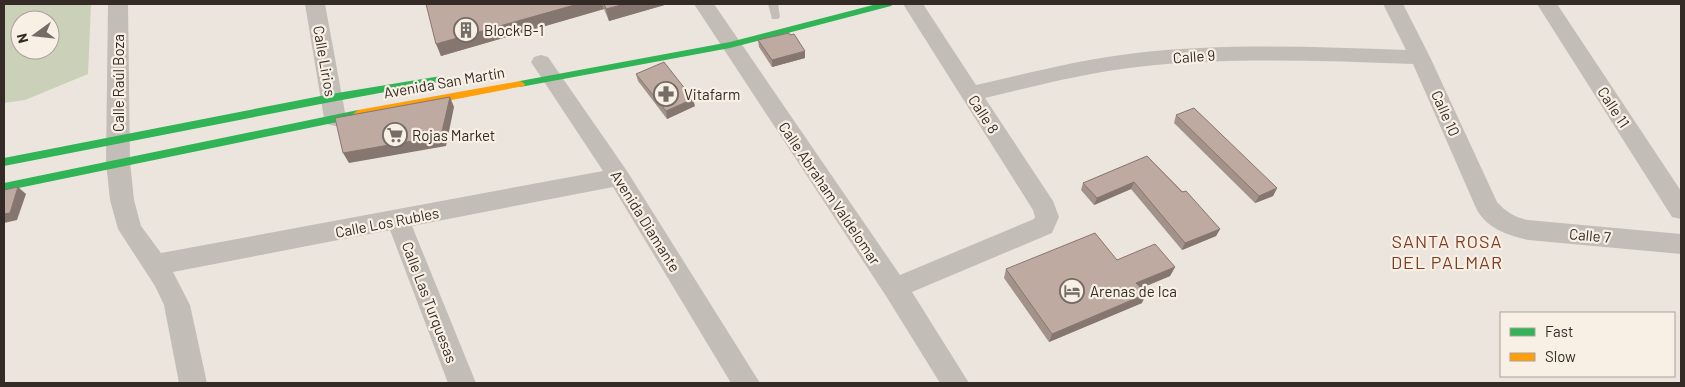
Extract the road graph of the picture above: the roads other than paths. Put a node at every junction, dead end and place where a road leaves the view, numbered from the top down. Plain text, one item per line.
1 (118, 4) edge
2 (315, 4) edge
3 (704, 4) edge
4 (773, 4) edge
5 (888, 4) edge
6 (914, 4) edge
7 (1393, 4) edge
8 (1547, 4) edge
9 (775, 17) dead end
10 (724, 34) junction
11 (1420, 57) junction
12 (543, 66) junction
13 (454, 77) dead end
14 (971, 94) junction
15 (333, 108) junction
16 (118, 151) junction
17 (4, 162) edge
18 (619, 178) junction
19 (4, 187) edge
20 (1681, 210) edge
21 (398, 220) junction
22 (1501, 220) joint
23 (1681, 244) edge
24 (154, 265) junction
25 (895, 288) junction
26 (193, 383) edge
27 (462, 383) edge
28 (746, 383) edge
29 (955, 383) edge

1 - 16 street, Calle Raúl Boza
2 - 15 street, Calle Lirios
3 - 10 street, Calle Abraham Valdelomar
4 - 9 lane
5 - 10 main road, Avenida San Martín
6 - 14 street, Calle 8
7 - 11 street, Calle 10
8 - 20 street, Calle 11
10 - 12 main road, Avenida San Martín
10 - 25 street, Calle Abraham Valdelomar
11 - 14 street, Calle 9
11 - 22 street, Calle 10
12 - 15 main road, Avenida San Martín
12 - 18 street, Avenida Diamante
13 - 15 main road, Avenida San Martín
14 - 25 street, Calle 8
15 - 16 main road, Avenida San Martín
15 - 16 main road, Avenida San Martín
16 - 17 main road, Avenida San Martín
16 - 19 main road, Avenida San Martín
16 - 24 street, Calle Raúl Boza
18 - 21 street, Calle Los Rubles
18 - 28 street, Avenida Diamante
21 - 24 street, Calle Los Rubles
21 - 27 street, Calle Las Turquesas
22 - 23 street, Calle 7
24 - 26 street, Calle Raúl Boza
25 - 29 street, Calle Abraham Valdelomar

